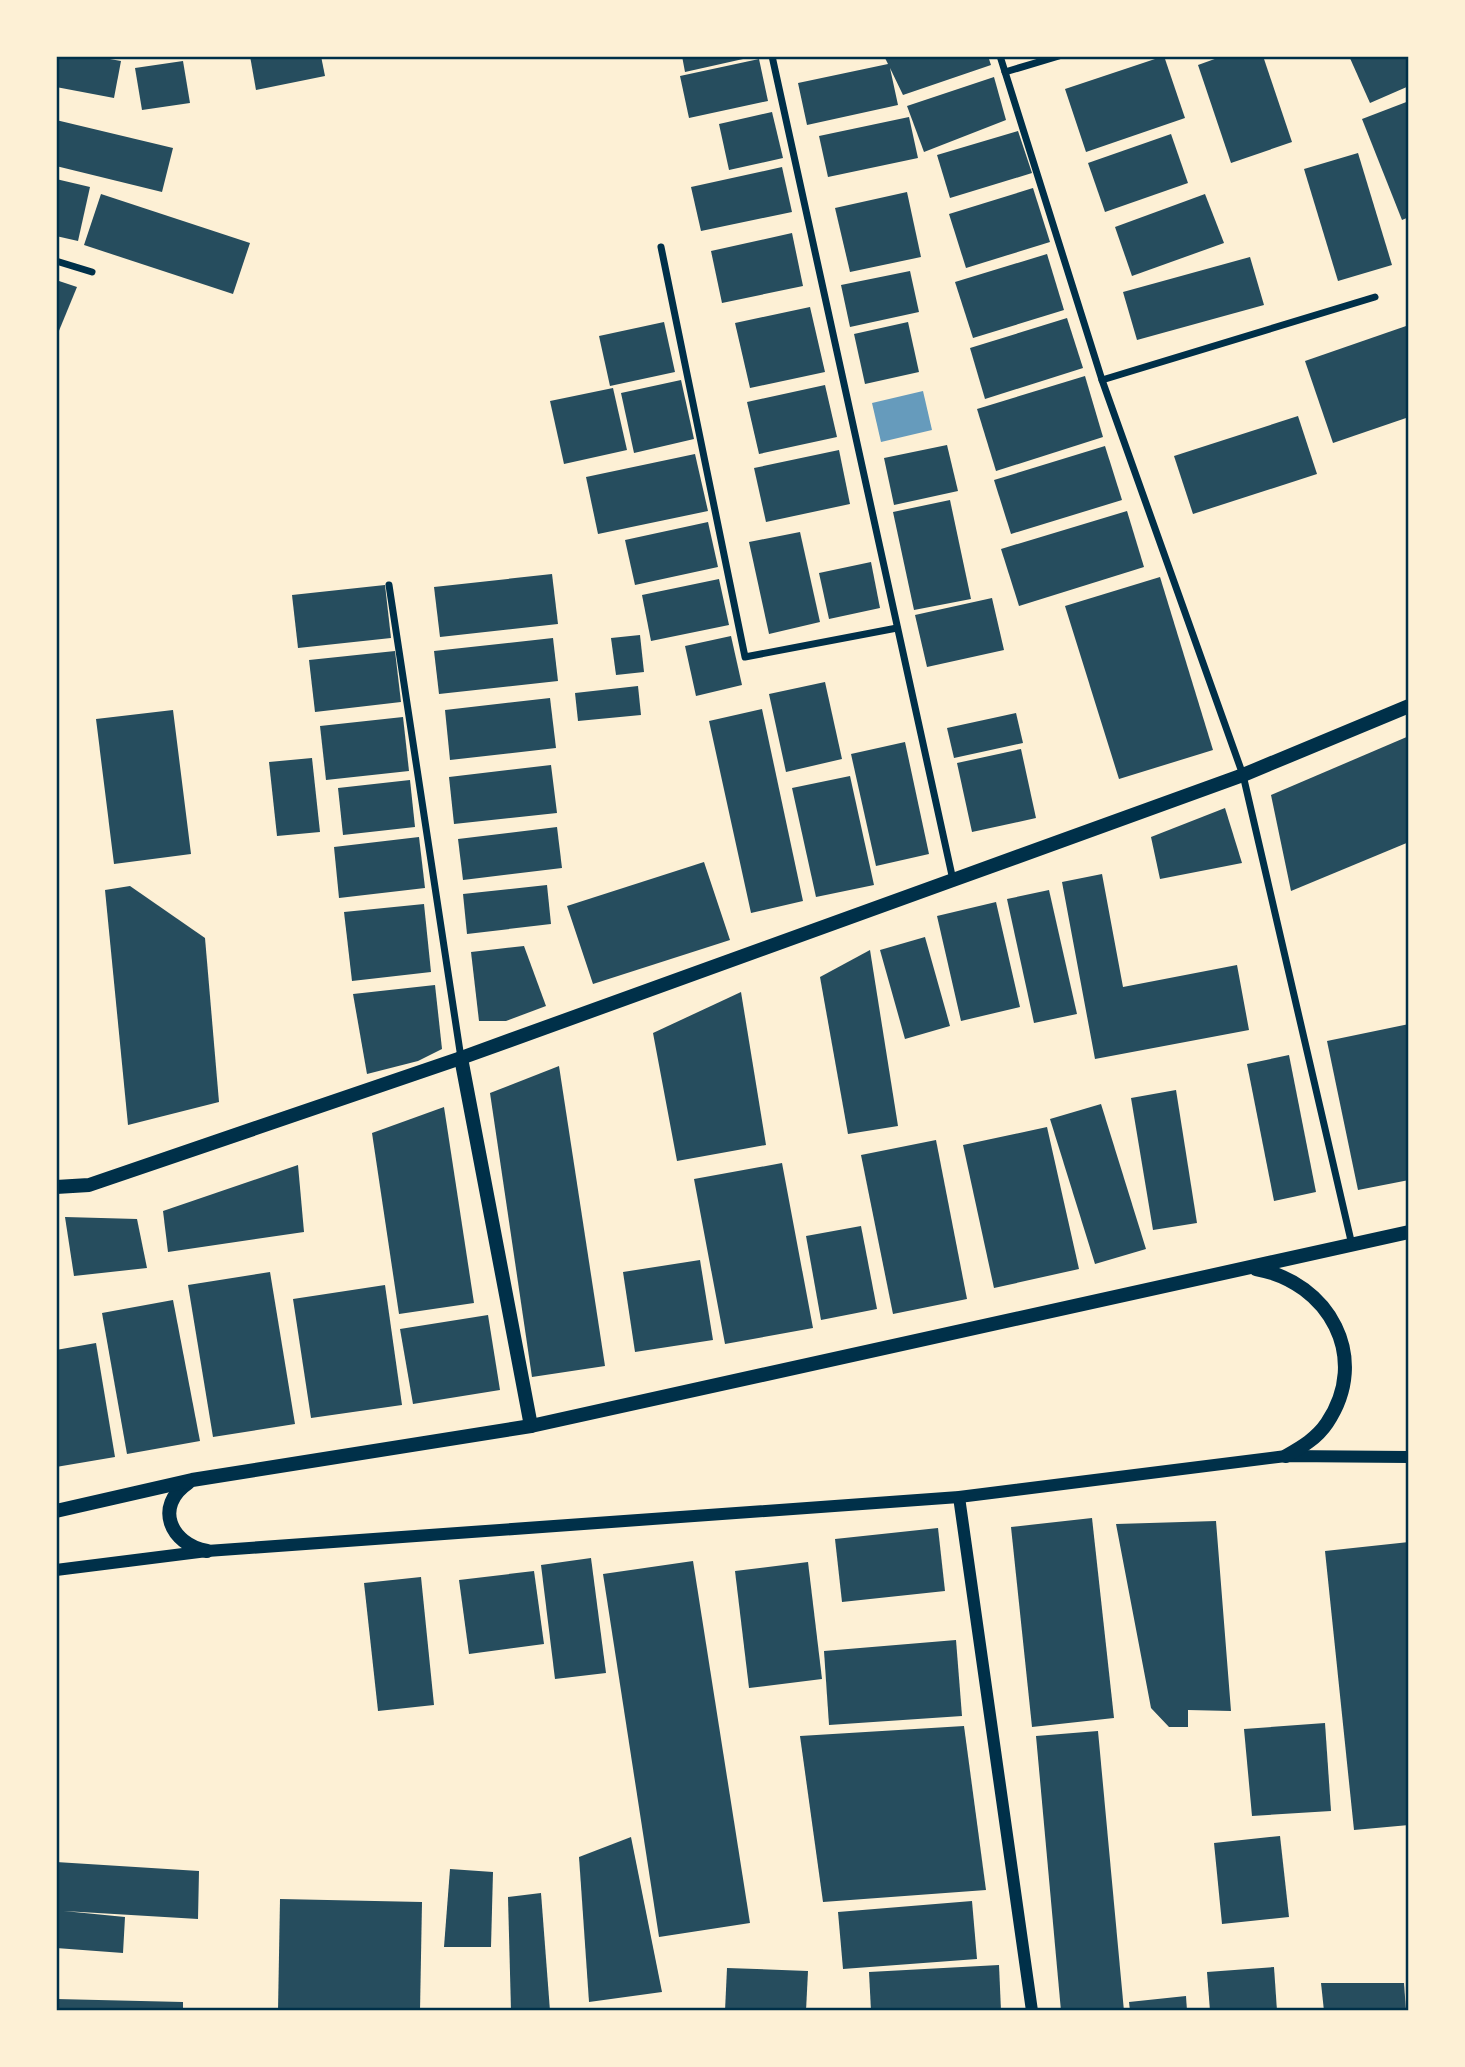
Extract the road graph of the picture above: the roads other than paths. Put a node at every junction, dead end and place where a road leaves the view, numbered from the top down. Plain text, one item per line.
1 (772, 56) edge
2 (1000, 56) edge
3 (1059, 56) edge
4 (1005, 72) junction
5 (661, 247) dead end
6 (56, 261) edge
7 (92, 272) dead end
8 (1375, 297) dead end
9 (1102, 380) junction
10 (388, 585) dead end
11 (897, 628) junction
12 (1409, 706) edge
13 (1243, 775) junction
14 (953, 880) junction
15 (461, 1058) junction
16 (56, 1187) edge
17 (1409, 1232) edge
18 (1353, 1246) junction
19 (1248, 1268) junction
20 (531, 1426) junction
21 (1286, 1457) junction
22 (1409, 1457) edge
23 (192, 1480) junction
24 (959, 1497) junction
25 (56, 1511) edge
26 (207, 1551) junction
27 (56, 1570) edge
28 (1031, 2011) edge

1 - 11 street
2 - 4 street
3 - 4 street
4 - 9 street
5 - 11 street
6 - 7 street
8 - 9 street
9 - 13 street
10 - 15 street
11 - 14 street
12 - 13 main road
13 - 14 main road
13 - 18 street
14 - 15 main road
15 - 16 main road
15 - 20 main road
17 - 18 main road
18 - 19 main road
19 - 20 main road
19 - 21 main road
20 - 23 main road
21 - 22 street
21 - 24 street
23 - 25 main road
23 - 26 main road
24 - 26 street
24 - 28 street
26 - 27 street

